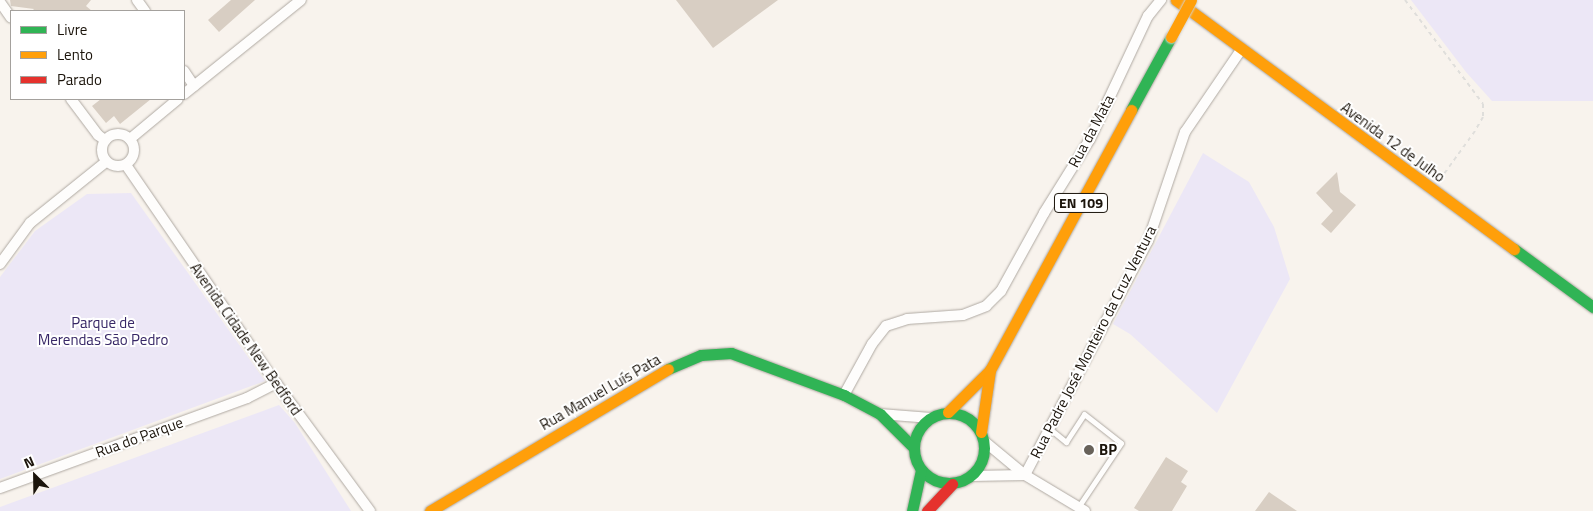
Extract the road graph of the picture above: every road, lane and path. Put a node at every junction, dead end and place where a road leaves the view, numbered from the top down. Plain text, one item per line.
1 (301, 0) edge
2 (1161, 0) edge
3 (1176, 0) edge
4 (1191, 0) edge
5 (1405, 0) edge
6 (0, 2) edge
7 (10, 17) edge
8 (1241, 50) junction
9 (185, 72) edge
10 (194, 86) junction
11 (185, 93) edge
12 (72, 100) edge
13 (177, 100) edge
14 (130, 139) junction
15 (105, 140) junction
16 (106, 162) junction
17 (126, 165) junction
18 (1433, 190) junction
19 (0, 264) edge
20 (1593, 308) edge
21 (990, 370) junction
22 (276, 383) junction
23 (844, 395) junction
24 (948, 412) junction
25 (880, 414) junction
26 (931, 418) junction
27 (1050, 429) junction
28 (983, 436) junction
29 (914, 448) junction
30 (921, 470) junction
31 (1026, 475) junction
32 (972, 476) junction
33 (952, 484) junction
34 (0, 488) edge
35 (1082, 509) edge
36 (370, 511) edge
37 (430, 511) edge
38 (912, 511) edge
39 (927, 511) edge

1 - 10 street
2 - 23 street, Rua da Mata
3 - 8 main road, Avenida 12 de Julho
4 - 21 main road, EN 109, bridge
5 - 18 path
6 - 7 street
8 - 18 main road, Avenida 12 de Julho
8 - 27 street, Rua Padre José Monteiro da Cruz Ventura
9 - 10 street
10 - 11 street
12 - 15 street
13 - 14 street
14 - 15 street
14 - 17 street
15 - 16 street
16 - 17 street
16 - 19 street
17 - 22 street, Avenida Cidade New Bedford
18 - 20 main road, Avenida 12 de Julho
21 - 24 main road
21 - 28 main road
22 - 34 street, Rua do Parque
22 - 36 street, Avenida Cidade New Bedford
23 - 25 main road, Rua Manuel Luís Pata
23 - 37 main road, Rua Manuel Luís Pata
24 - 26 main road
24 - 28 main road
25 - 26 street
25 - 29 main road, Rua Manuel Luís Pata
26 - 29 main road
27 - 31 street, Rua Padre José Monteiro da Cruz Ventura
27 - 35 lane
28 - 31 street
28 - 32 main road
29 - 30 main road
30 - 33 main road
30 - 38 main road
31 - 32 street
31 - 35 street
32 - 33 main road
33 - 39 main road

